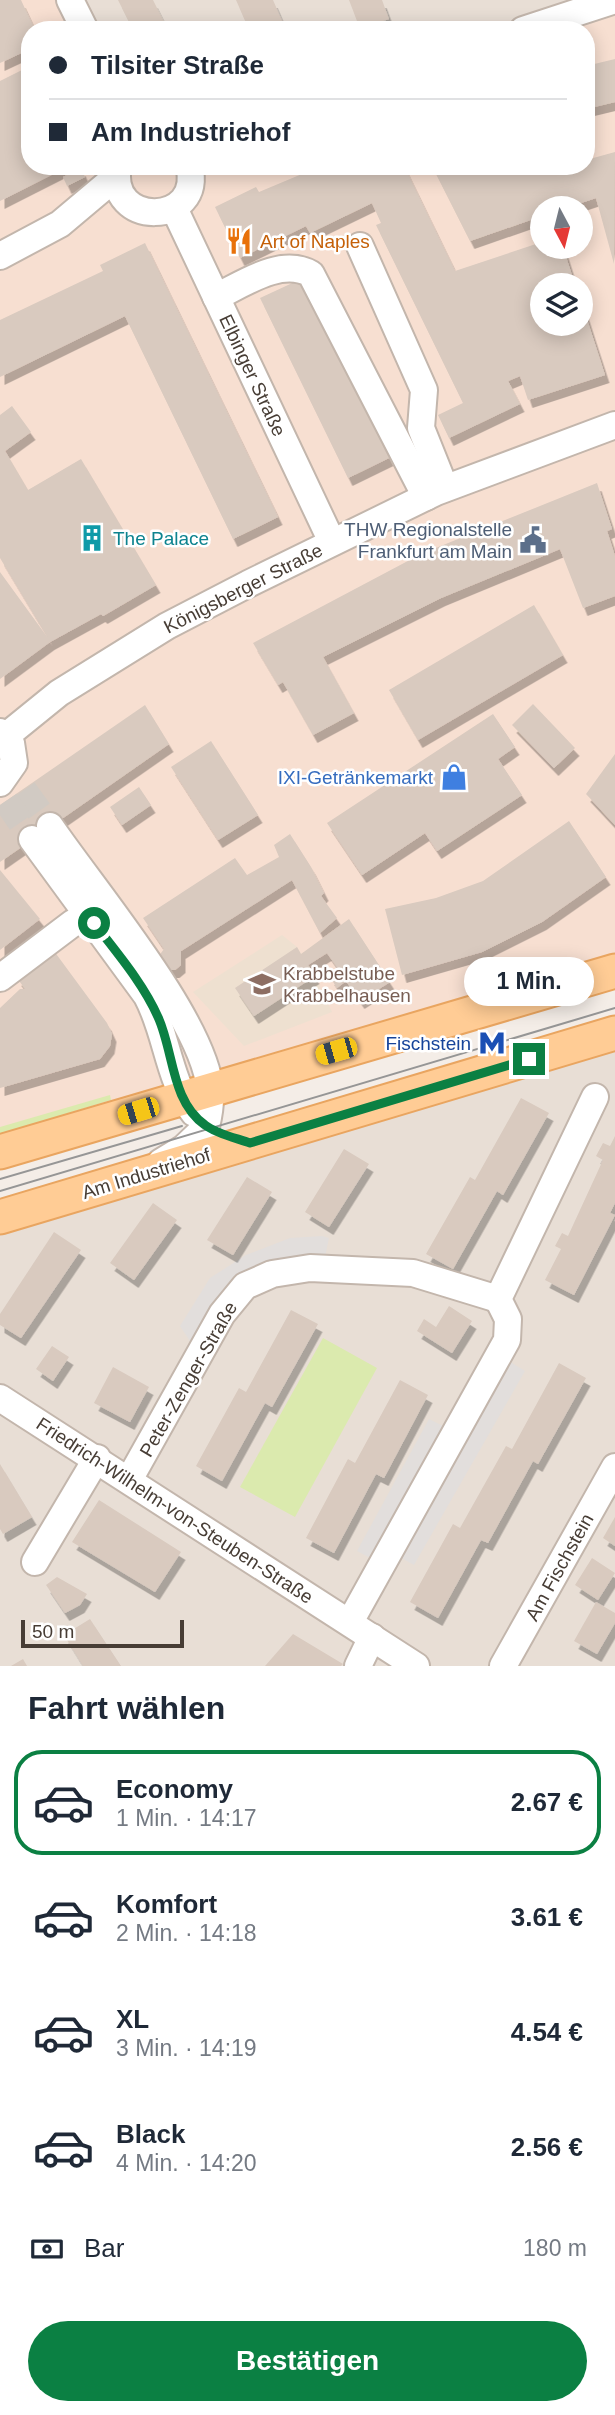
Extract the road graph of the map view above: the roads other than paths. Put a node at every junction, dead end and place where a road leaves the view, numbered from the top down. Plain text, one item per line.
1 (70, 0) edge
2 (615, 0) edge
3 (80, 21) edge
4 (551, 21) edge
5 (114, 175) edge
6 (118, 175) edge
7 (196, 175) edge
8 (184, 188) edge
9 (141, 212) junction
10 (60, 224) junction
11 (360, 246) dead end
12 (0, 256) edge
13 (216, 297) junction
14 (615, 425) edge
15 (436, 493) junction
16 (332, 541) junction
17 (3, 734) edge
18 (8, 788) edge
19 (89, 916) junction
20 (615, 971) edge
21 (0, 978) edge
22 (615, 1033) edge
23 (196, 1092) junction
24 (595, 1097) dead end
25 (138, 1111) junction
26 (206, 1127) junction
27 (250, 1143) junction
28 (184, 1149) junction
29 (0, 1152) edge
30 (132, 1178) junction
31 (0, 1217) edge
32 (498, 1299) junction
33 (0, 1398) edge
34 (97, 1458) junction
35 (614, 1472) edge
36 (129, 1480) junction
37 (35, 1562) dead end
38 (350, 1622) junction
39 (372, 1637) junction
40 (358, 1666) edge
41 (416, 1666) edge
42 (503, 1666) edge

1 - 3 street
2 - 4 street
5 - 10 street
6 - 9 street
7 - 8 street
8 - 9 street
8 - 13 street, Elbinger Straße
9 - 10 street
10 - 12 street
11 - 15 street
13 - 15 street
13 - 16 street, Elbinger Straße
14 - 15 street, Königsberger Straße
15 - 16 street, Königsberger Straße
16 - 17 street, Königsberger Straße
17 - 18 street
19 - 21 street
19 - 23 street
19 - 23 street
20 - 23 main road
22 - 27 main road, Am Industriehof
23 - 25 main road
23 - 26 street
24 - 32 street
25 - 28 street
25 - 29 main road
26 - 27 street
26 - 28 street
27 - 30 main road, Am Industriehof
28 - 30 street
30 - 31 main road, Am Industriehof
32 - 36 street, Peter-Zenger-Straße
32 - 38 street
33 - 34 street, Friedrich-Wilhelm-von-Steuben-Straße
34 - 36 street, Friedrich-Wilhelm-von-Steuben-Straße
34 - 37 street
35 - 42 street, Am Fischstein
36 - 38 street, Friedrich-Wilhelm-von-Steuben-Straße
38 - 39 street, Friedrich-Wilhelm-von-Steuben-Straße
39 - 40 street
39 - 41 street, Friedrich-Wilhelm-von-Steuben-Straße

